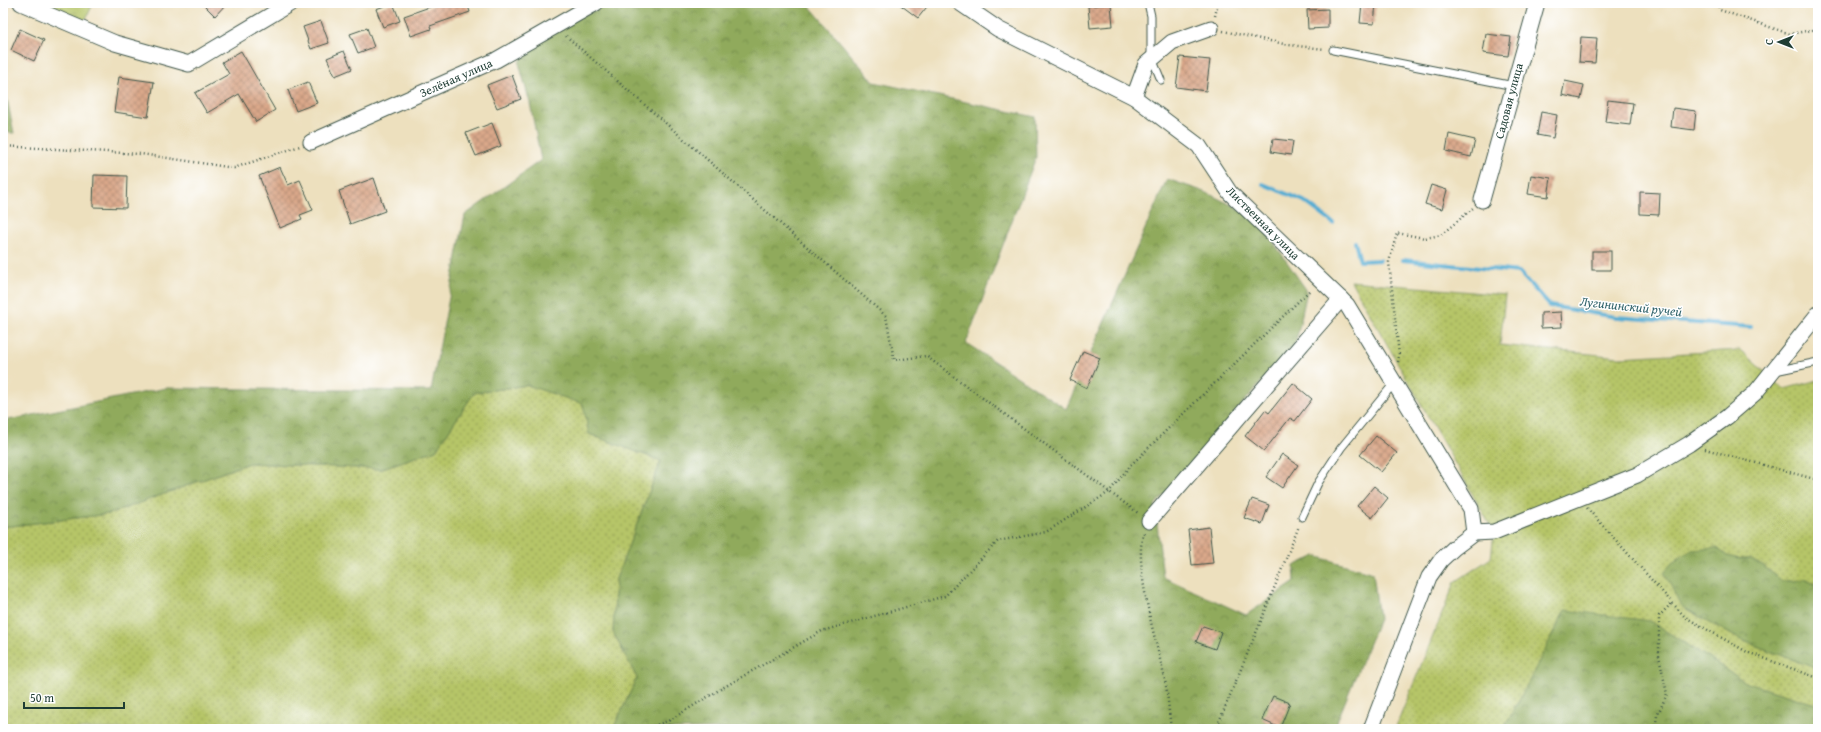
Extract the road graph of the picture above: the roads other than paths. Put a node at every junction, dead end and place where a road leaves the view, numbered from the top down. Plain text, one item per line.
1 (291, 3) edge
2 (596, 3) edge
3 (960, 3) edge
4 (1148, 3) edge
5 (1537, 3) edge
6 (30, 5) edge
7 (1211, 28) road end
8 (1333, 50) road end
9 (1152, 59) junction
10 (1161, 80) dead end
11 (1514, 86) junction
12 (1134, 97) junction
13 (311, 142) road end
14 (1482, 200) road end
15 (1341, 299) junction
16 (1818, 314) edge
17 (1818, 362) edge
18 (1771, 372) junction
19 (1395, 382) junction
20 (1302, 518) road end
21 (1149, 521) road end
22 (1474, 533) junction
23 (1371, 729) edge

1 - 6 street
2 - 13 street, Зелёная улица
3 - 12 street, Лиственная улица
4 - 9 lane
5 - 11 street, Садовая улица
7 - 9 street
8 - 11 lane
9 - 10 lane
9 - 12 street
11 - 14 street, Садовая улица
12 - 15 street, Лиственная улица
15 - 19 street, Лиственная улица
15 - 21 street
16 - 18 street
17 - 18 lane
18 - 22 street
19 - 20 lane
19 - 22 street, Лиственная улица
22 - 23 street

